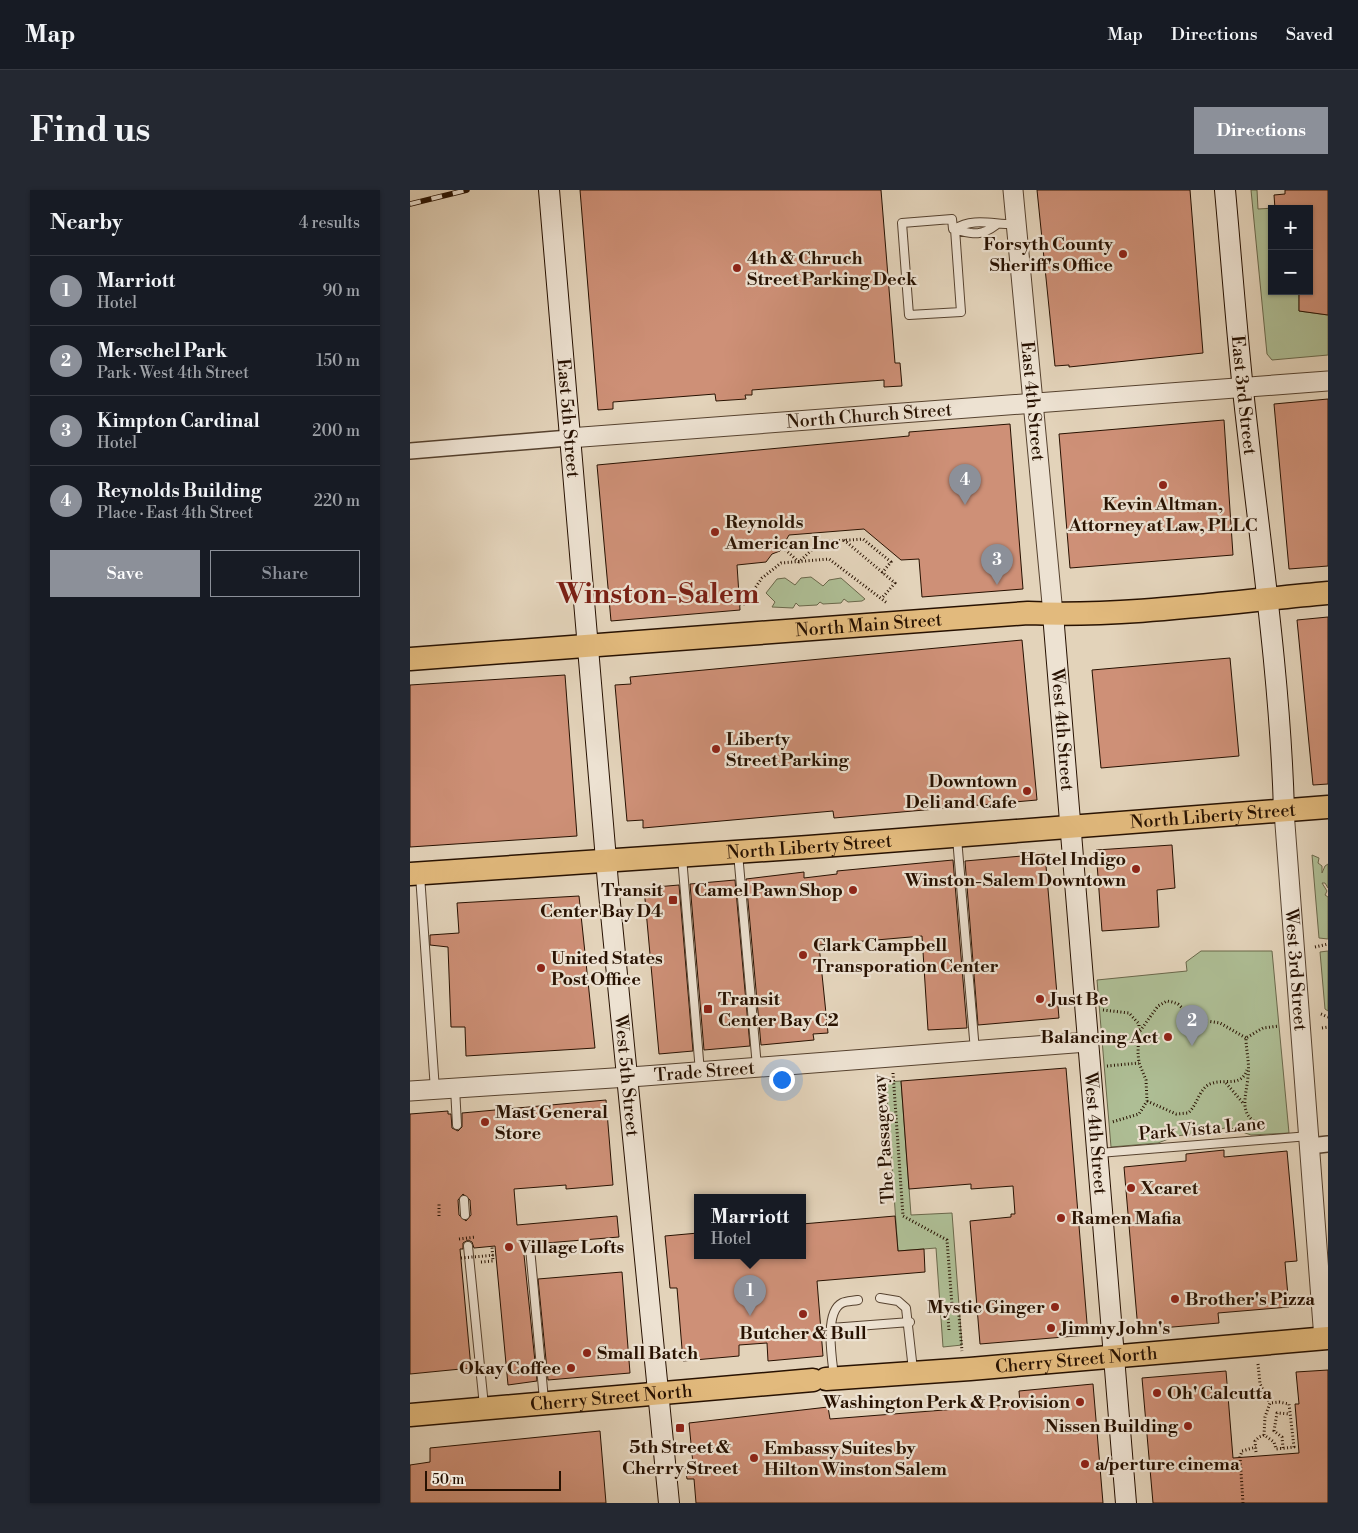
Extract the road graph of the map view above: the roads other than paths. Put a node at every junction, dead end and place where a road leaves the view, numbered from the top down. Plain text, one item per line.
1 (549, 190) edge
2 (1013, 190) edge
3 (1225, 190) edge
4 (1016, 224) junction
5 (955, 229) junction
6 (1328, 380) edge
7 (1243, 388) junction
8 (1034, 404) junction
9 (569, 438) junction
10 (410, 451) edge
11 (1328, 593) edge
12 (1268, 600) junction
13 (1053, 614) junction
14 (588, 647) junction
15 (410, 659) edge
16 (1328, 807) edge
17 (1284, 811) junction
18 (1071, 826) junction
19 (957, 835) junction
20 (738, 852) junction
21 (682, 856) junction
22 (607, 861) junction
23 (415, 873) edge
24 (1087, 1042) junction
25 (975, 1050) junction
26 (757, 1067) junction
27 (700, 1072) junction
28 (627, 1077) junction
29 (455, 1088) junction
30 (435, 1090) junction
31 (410, 1091) edge
32 (457, 1125) dead end
33 (1316, 1142) edge
34 (1097, 1154) junction
35 (464, 1203) dead end
36 (465, 1215) road end
37 (468, 1246) road end
38 (530, 1248) dead end
39 (880, 1298) dead end
40 (858, 1300) dead end
41 (910, 1322) junction
42 (831, 1328) junction
43 (1326, 1338) edge
44 (1114, 1357) junction
45 (913, 1372) junction
46 (824, 1379) junction
47 (658, 1392) junction
48 (544, 1402) junction
49 (484, 1408) junction
50 (410, 1415) edge
51 (669, 1503) edge
52 (1126, 1503) edge

1 - 9 main road, East 5th Street
2 - 4 street, East 4th Street
3 - 7 main road, East 3rd Street
4 - 5 lane
4 - 8 street, East 4th Street
5 - 5 lane
6 - 7 street, North Church Street
7 - 8 street, North Church Street
7 - 12 main road, East 3rd Street
8 - 9 street, North Church Street
8 - 13 street, East 4th Street
9 - 10 street, North Church Street
9 - 14 main road, East 5th Street
11 - 12 main road, North Main Street
12 - 13 main road, North Main Street
12 - 17 main road, West 3rd Street
13 - 14 main road, North Main Street
13 - 18 main road, West 4th Street
14 - 15 main road, North Main Street
14 - 22 main road, West 5th Street
16 - 17 main road, North Liberty Street
17 - 18 main road, North Liberty Street
17 - 33 street, West 3rd Street
18 - 19 main road, North Liberty Street
18 - 24 main road, West 4th Street
19 - 20 main road, North Liberty Street
19 - 25 lane
20 - 21 main road, North Liberty Street
20 - 26 lane
21 - 22 main road, North Liberty Street
21 - 27 lane
22 - 23 main road, North Liberty Street
22 - 28 main road, West 5th Street
23 - 30 lane
24 - 25 street, Trade Street
24 - 34 main road, West 4th Street
25 - 26 street, Trade Street
26 - 27 street, Trade Street
27 - 28 street, Trade Street
28 - 29 street, Trade Street
28 - 47 main road, West 5th Street
29 - 30 street, Trade Street
29 - 32 lane
30 - 31 street, Trade Street
33 - 34 lane, Park Vista Lane
33 - 43 street, West 3rd Street
34 - 44 main road, West 4th Street
35 - 36 lane
37 - 49 lane
38 - 48 lane
39 - 41 lane
40 - 42 lane
41 - 42 lane
41 - 45 lane
42 - 46 lane
43 - 44 main road, Cherry Street North
44 - 45 main road, Cherry Street North
44 - 52 main road, West 4th Street
45 - 46 main road, Cherry Street North
46 - 47 main road, Cherry Street North
47 - 48 main road, Cherry Street North
47 - 51 main road, West 5th Street
48 - 49 main road, Cherry Street North
49 - 50 main road, Cherry Street North

